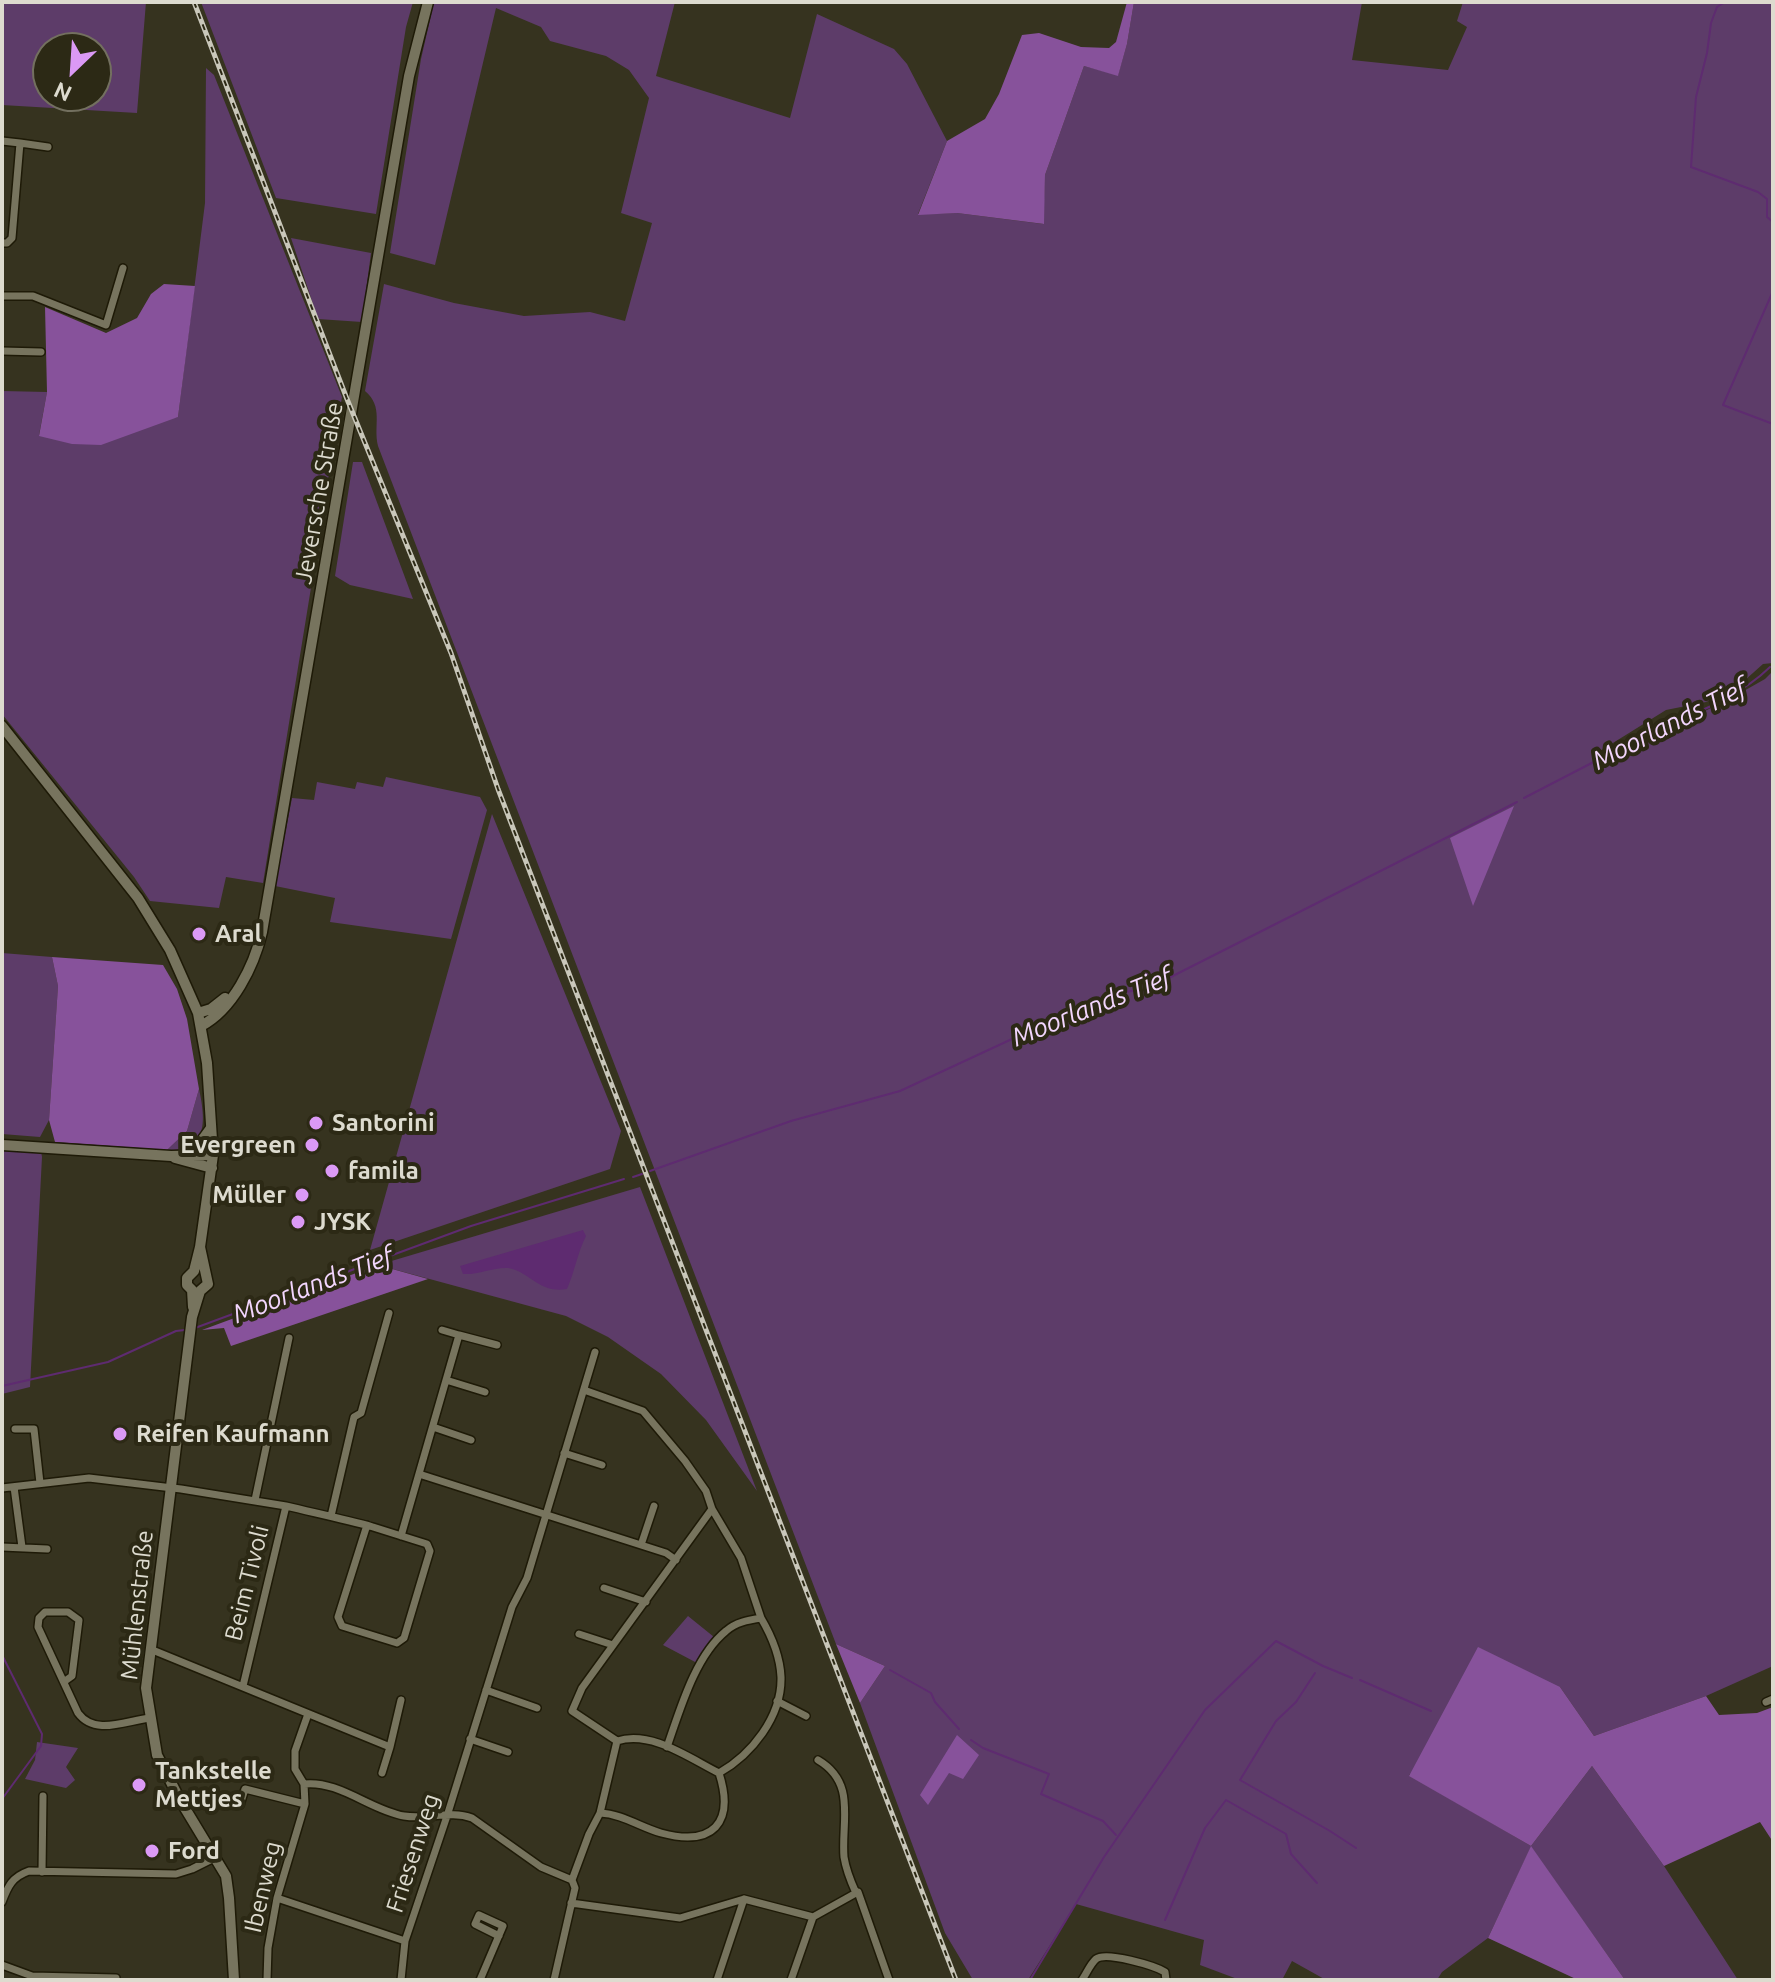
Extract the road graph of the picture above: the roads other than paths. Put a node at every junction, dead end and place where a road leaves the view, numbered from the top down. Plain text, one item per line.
1 (428, 2) edge
2 (2, 141) edge
3 (20, 143) junction
4 (48, 147) dead end
5 (2, 243) edge
6 (123, 268) dead end
7 (2, 296) edge
8 (2, 351) edge
9 (41, 352) dead end
10 (2, 726) edge
11 (239, 987) junction
12 (198, 1013) junction
13 (201, 1026) junction
14 (212, 1126) junction
15 (2, 1145) edge
16 (192, 1154) junction
17 (213, 1155) junction
18 (171, 1156) junction
19 (212, 1168) junction
20 (199, 1271) junction
21 (196, 1291) junction
22 (389, 1313) dead end
23 (442, 1330) dead end
24 (459, 1335) junction
25 (289, 1338) dead end
26 (497, 1345) dead end
27 (595, 1352) dead end
28 (446, 1380) junction
29 (584, 1390) junction
30 (485, 1392) dead end
31 (433, 1427) junction
32 (15, 1429) dead end
33 (471, 1440) dead end
34 (564, 1453) junction
35 (602, 1465) dead end
36 (419, 1474) junction
37 (40, 1483) junction
38 (14, 1487) junction
39 (2, 1488) edge
40 (170, 1488) junction
41 (255, 1500) junction
42 (286, 1506) junction
43 (654, 1506) dead end
44 (712, 1509) junction
45 (546, 1514) junction
46 (331, 1516) junction
47 (367, 1525) junction
48 (401, 1536) junction
49 (641, 1545) junction
50 (2, 1547) edge
51 (22, 1547) junction
52 (47, 1549) dead end
53 (676, 1560) junction
54 (604, 1588) dead end
55 (646, 1602) junction
56 (761, 1618) junction
57 (579, 1634) dead end
58 (613, 1645) junction
59 (150, 1649) junction
60 (65, 1681) junction
61 (243, 1686) junction
62 (486, 1690) junction
63 (401, 1700) dead end
64 (777, 1701) junction
65 (537, 1708) dead end
66 (308, 1714) junction
67 (806, 1716) dead end
68 (150, 1718) junction
69 (470, 1739) junction
70 (617, 1741) junction
71 (390, 1747) junction
72 (667, 1747) junction
73 (508, 1752) dead end
74 (818, 1760) dead end
75 (382, 1773) dead end
76 (719, 1773) junction
77 (304, 1784) junction
78 (43, 1796) dead end
79 (305, 1804) junction
80 (240, 1805) dead end
81 (600, 1813) junction
82 (447, 1816) junction
83 (216, 1857) junction
84 (42, 1872) junction
85 (572, 1880) junction
86 (857, 1893) junction
87 (277, 1898) junction
88 (744, 1899) junction
89 (2, 1902) edge
90 (571, 1903) junction
91 (813, 1917) junction
92 (499, 1936) dead end
93 (405, 1941) junction
94 (2, 1965) edge
95 (116, 1978) edge
96 (483, 1979) edge
97 (886, 1979) edge
98 (234, 1980) edge
99 (267, 1980) edge
100 (401, 1980) edge
101 (554, 1980) edge
102 (717, 1980) edge
103 (791, 1980) edge
104 (1082, 1980) edge
105 (1166, 1980) edge

1 - 11 street, Jeversche Straße
2 - 3 street
3 - 4 street
3 - 5 street
6 - 7 street
8 - 9 street
10 - 12 street
11 - 12 street, Jeversche Straße
11 - 13 street, Jeversche Straße
12 - 13 street
13 - 14 street
14 - 16 street
14 - 17 street
15 - 18 street
16 - 17 street
16 - 18 street
17 - 19 street
18 - 19 street
19 - 20 street
20 - 21 street
20 - 21 street
21 - 40 street, Mühlenstraße
22 - 46 street
23 - 24 street
24 - 26 street
24 - 28 street
25 - 41 street
27 - 29 street, Friesenweg
28 - 30 street
28 - 31 street
29 - 34 street, Friesenweg
29 - 44 street
31 - 33 street
31 - 36 street
32 - 37 street
34 - 35 street
34 - 45 street, Friesenweg
36 - 45 street
36 - 48 street
37 - 38 street, Beim Tivoli
37 - 40 street, Beim Tivoli
38 - 39 street, Beim Tivoli
38 - 51 street
40 - 41 street, Beim Tivoli
40 - 59 street, Mühlenstraße
41 - 42 street, Beim Tivoli
42 - 46 street
42 - 61 street, Beim Tivoli
43 - 49 street
44 - 53 street
44 - 56 street
45 - 49 street
45 - 62 street, Friesenweg
46 - 47 street
47 - 48 street
47 - 48 street
49 - 53 street
50 - 51 street
51 - 52 street
53 - 55 street
54 - 55 street
55 - 58 street
56 - 64 street
56 - 72 street
57 - 58 street
58 - 70 street
59 - 61 street
59 - 68 street, Mühlenstraße
60 - 60 street
60 - 68 street
61 - 66 street
62 - 65 street
62 - 69 street, Friesenweg
63 - 71 street
64 - 67 street
64 - 76 street
66 - 71 street
66 - 77 street, Ibenweg
68 - 83 street, Mühlenstraße
69 - 73 street
69 - 82 street, Friesenweg
70 - 72 street
70 - 81 street
71 - 75 street
72 - 76 street
74 - 86 street
76 - 81 street
77 - 79 street, Ibenweg
77 - 82 street
78 - 84 street
79 - 80 street
79 - 87 street, Ibenweg
81 - 85 street
82 - 85 street
82 - 93 street, Friesenweg
83 - 84 street
83 - 98 street, Mühlenstraße
84 - 89 street
85 - 90 street
86 - 91 street
86 - 97 street
87 - 93 street
87 - 99 street, Ibenweg
88 - 90 street
88 - 91 street
88 - 102 street
90 - 101 street
91 - 103 street
92 - 96 street
93 - 100 street, Friesenweg
94 - 95 street
104 - 105 street

